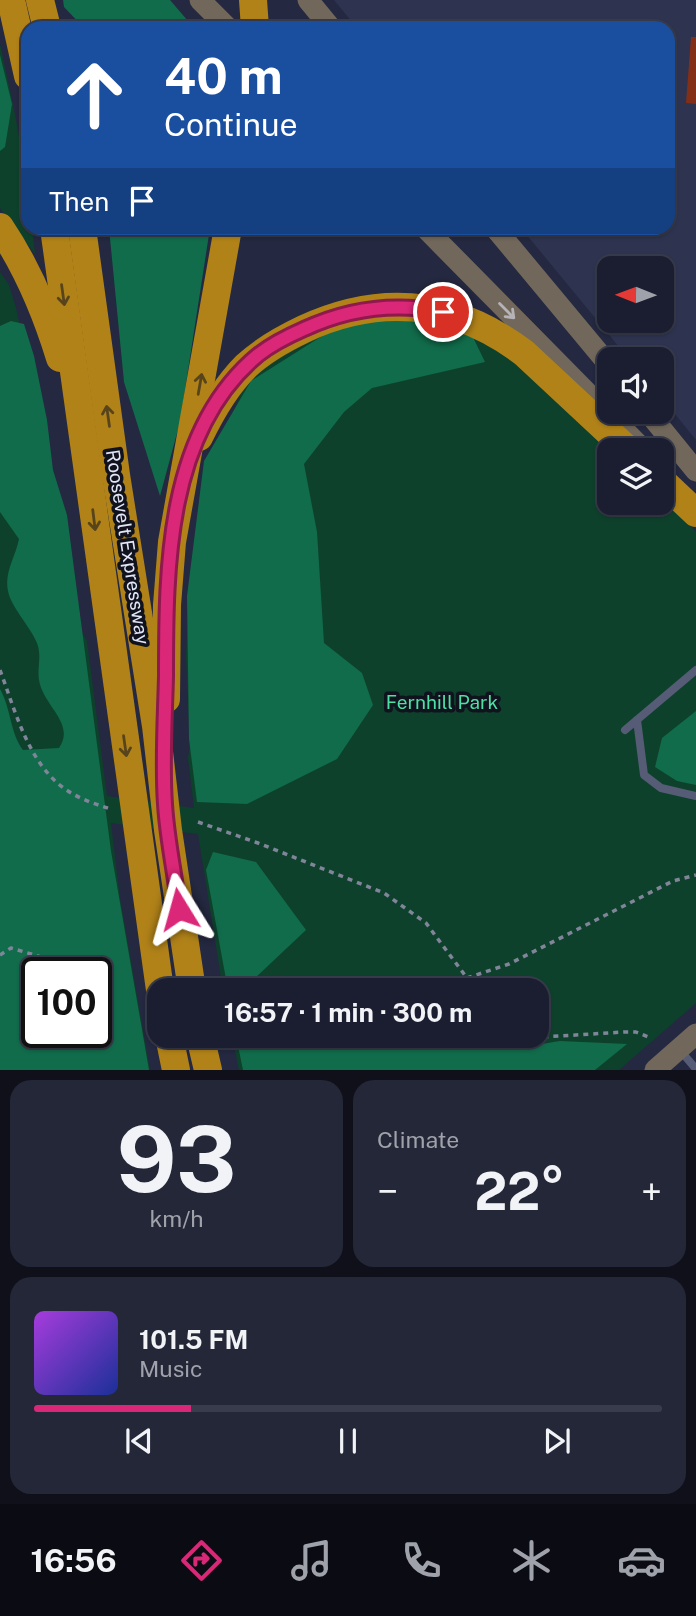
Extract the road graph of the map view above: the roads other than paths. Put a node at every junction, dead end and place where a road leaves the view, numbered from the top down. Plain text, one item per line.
1 (11, 0) edge
2 (40, 0) edge
3 (253, 0) edge
4 (308, 0) edge
5 (206, 6) edge
6 (45, 21) edge
7 (221, 21) edge
8 (254, 21) edge
9 (325, 21) edge
10 (21, 44) edge
11 (0, 227) edge
12 (55, 235) edge
13 (83, 235) edge
14 (227, 235) edge
15 (432, 235) edge
16 (501, 235) edge
17 (597, 351) edge
18 (658, 424) edge
19 (83, 437) junction
20 (615, 438) edge
21 (632, 438) edge
22 (696, 471) edge
23 (184, 475) junction
24 (674, 481) edge
25 (674, 492) edge
26 (696, 505) edge
27 (696, 513) edge
28 (696, 670) edge
29 (637, 720) junction
30 (625, 730) dead end
31 (696, 796) edge
32 (165, 803) junction
33 (158, 978) edge
34 (190, 978) edge
35 (696, 1034) edge
36 (171, 1048) edge
37 (203, 1048) edge
38 (679, 1049) junction
39 (696, 1069) edge
40 (176, 1070) edge
41 (208, 1070) edge
42 (655, 1070) edge

1 - 10 highway
2 - 6 highway
3 - 8 highway
4 - 9 main road
5 - 7 main road
11 - 19 highway
12 -> 19 highway, Roosevelt Expressway
32 -> 13 highway, Roosevelt Expressway
23 -> 14 highway
15 -> 21 main road
16 - 17 main road
18 - 22 main road
19 -> 33 highway, Roosevelt Expressway
20 - 23 highway
23 - 32 highway
24 - 26 main road
25 - 27 highway
28 - 29 lane
29 - 30 lane
29 - 31 lane
32 - 34 highway, Roosevelt Expressway
35 - 38 main road
36 - 40 highway
37 - 41 highway
38 - 39 lane
38 - 42 main road

